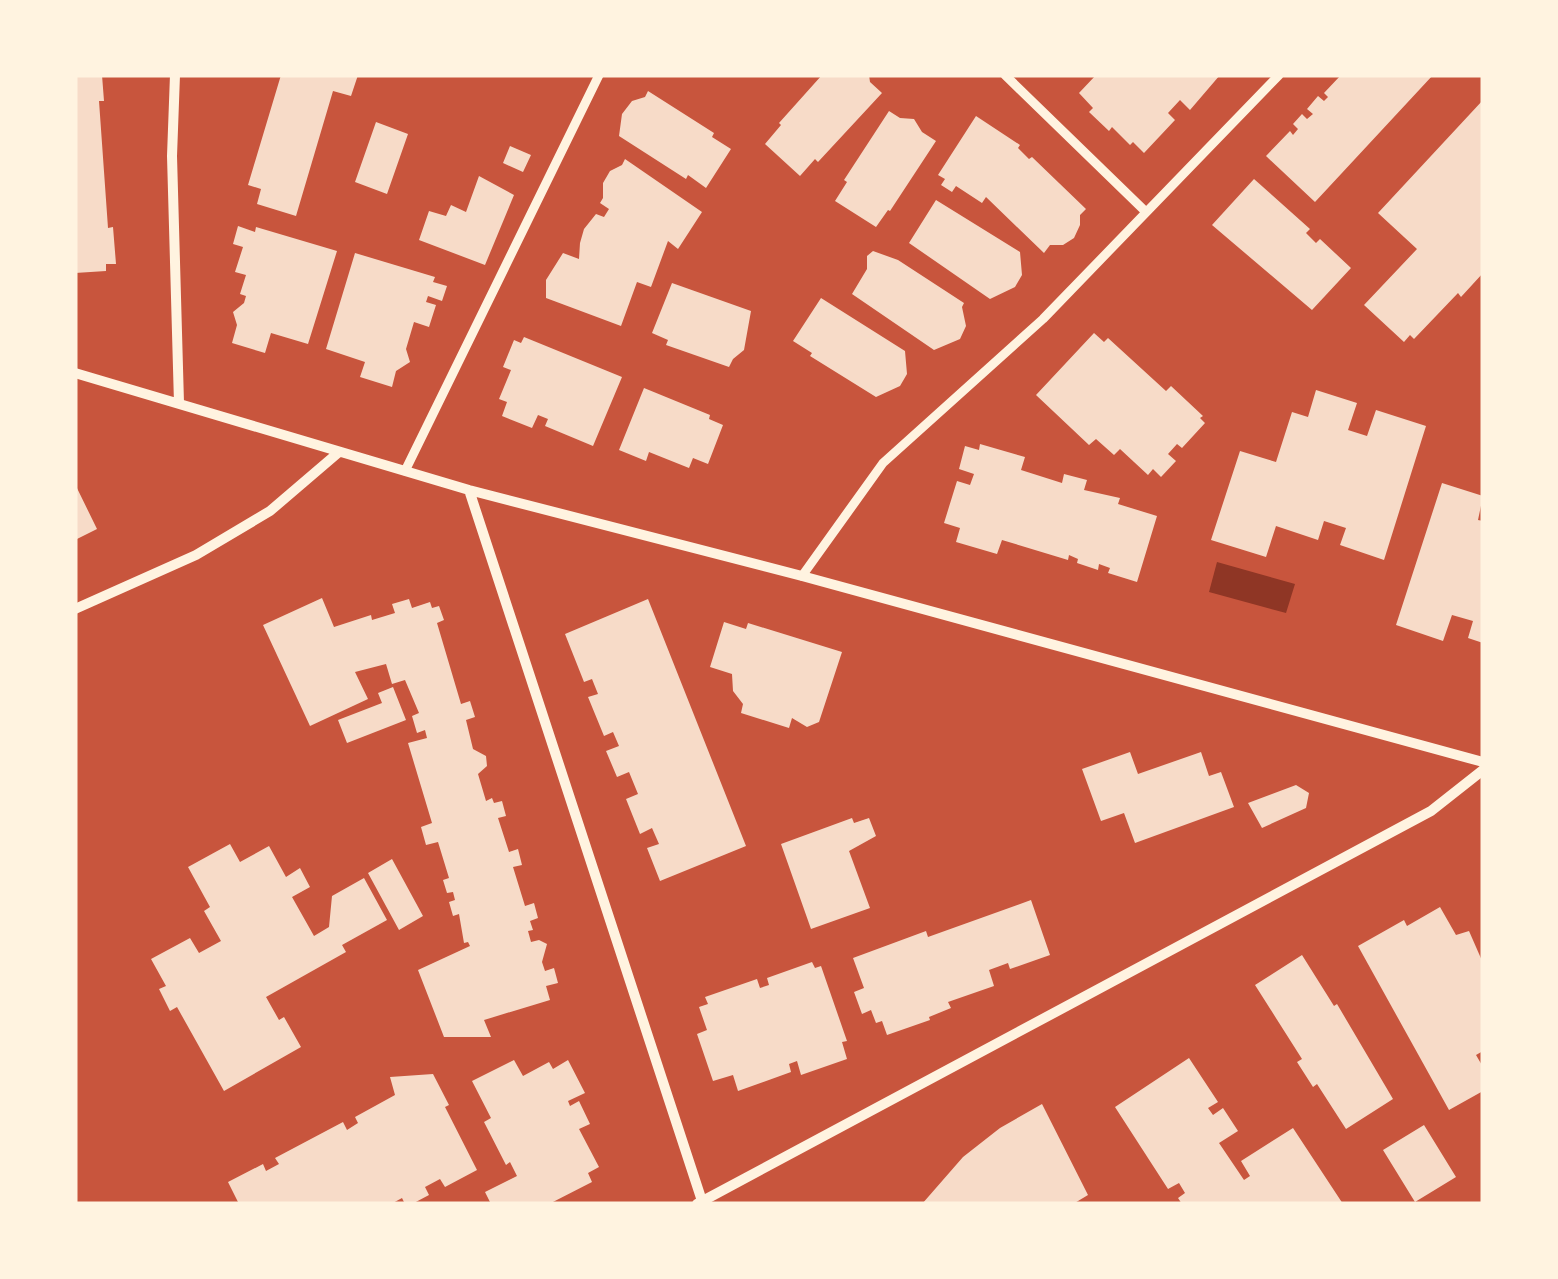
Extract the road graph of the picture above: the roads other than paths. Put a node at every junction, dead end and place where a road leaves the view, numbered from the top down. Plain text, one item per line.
1 (175, 75) edge
2 (599, 75) edge
3 (1005, 75) edge
4 (1279, 75) edge
5 (1146, 212) junction
6 (75, 373) edge
7 (178, 403) junction
8 (339, 452) junction
9 (405, 472) junction
10 (469, 490) junction
11 (802, 576) junction
12 (75, 610) edge
13 (1483, 762) edge
14 (1483, 770) edge
15 (701, 1203) edge

1 - 7 street
2 - 9 street
3 - 5 street
4 - 5 street
5 - 11 street
6 - 7 street
7 - 8 street
8 - 9 street
8 - 12 street
9 - 10 street
10 - 11 street
10 - 15 street
11 - 13 street
14 - 15 street

